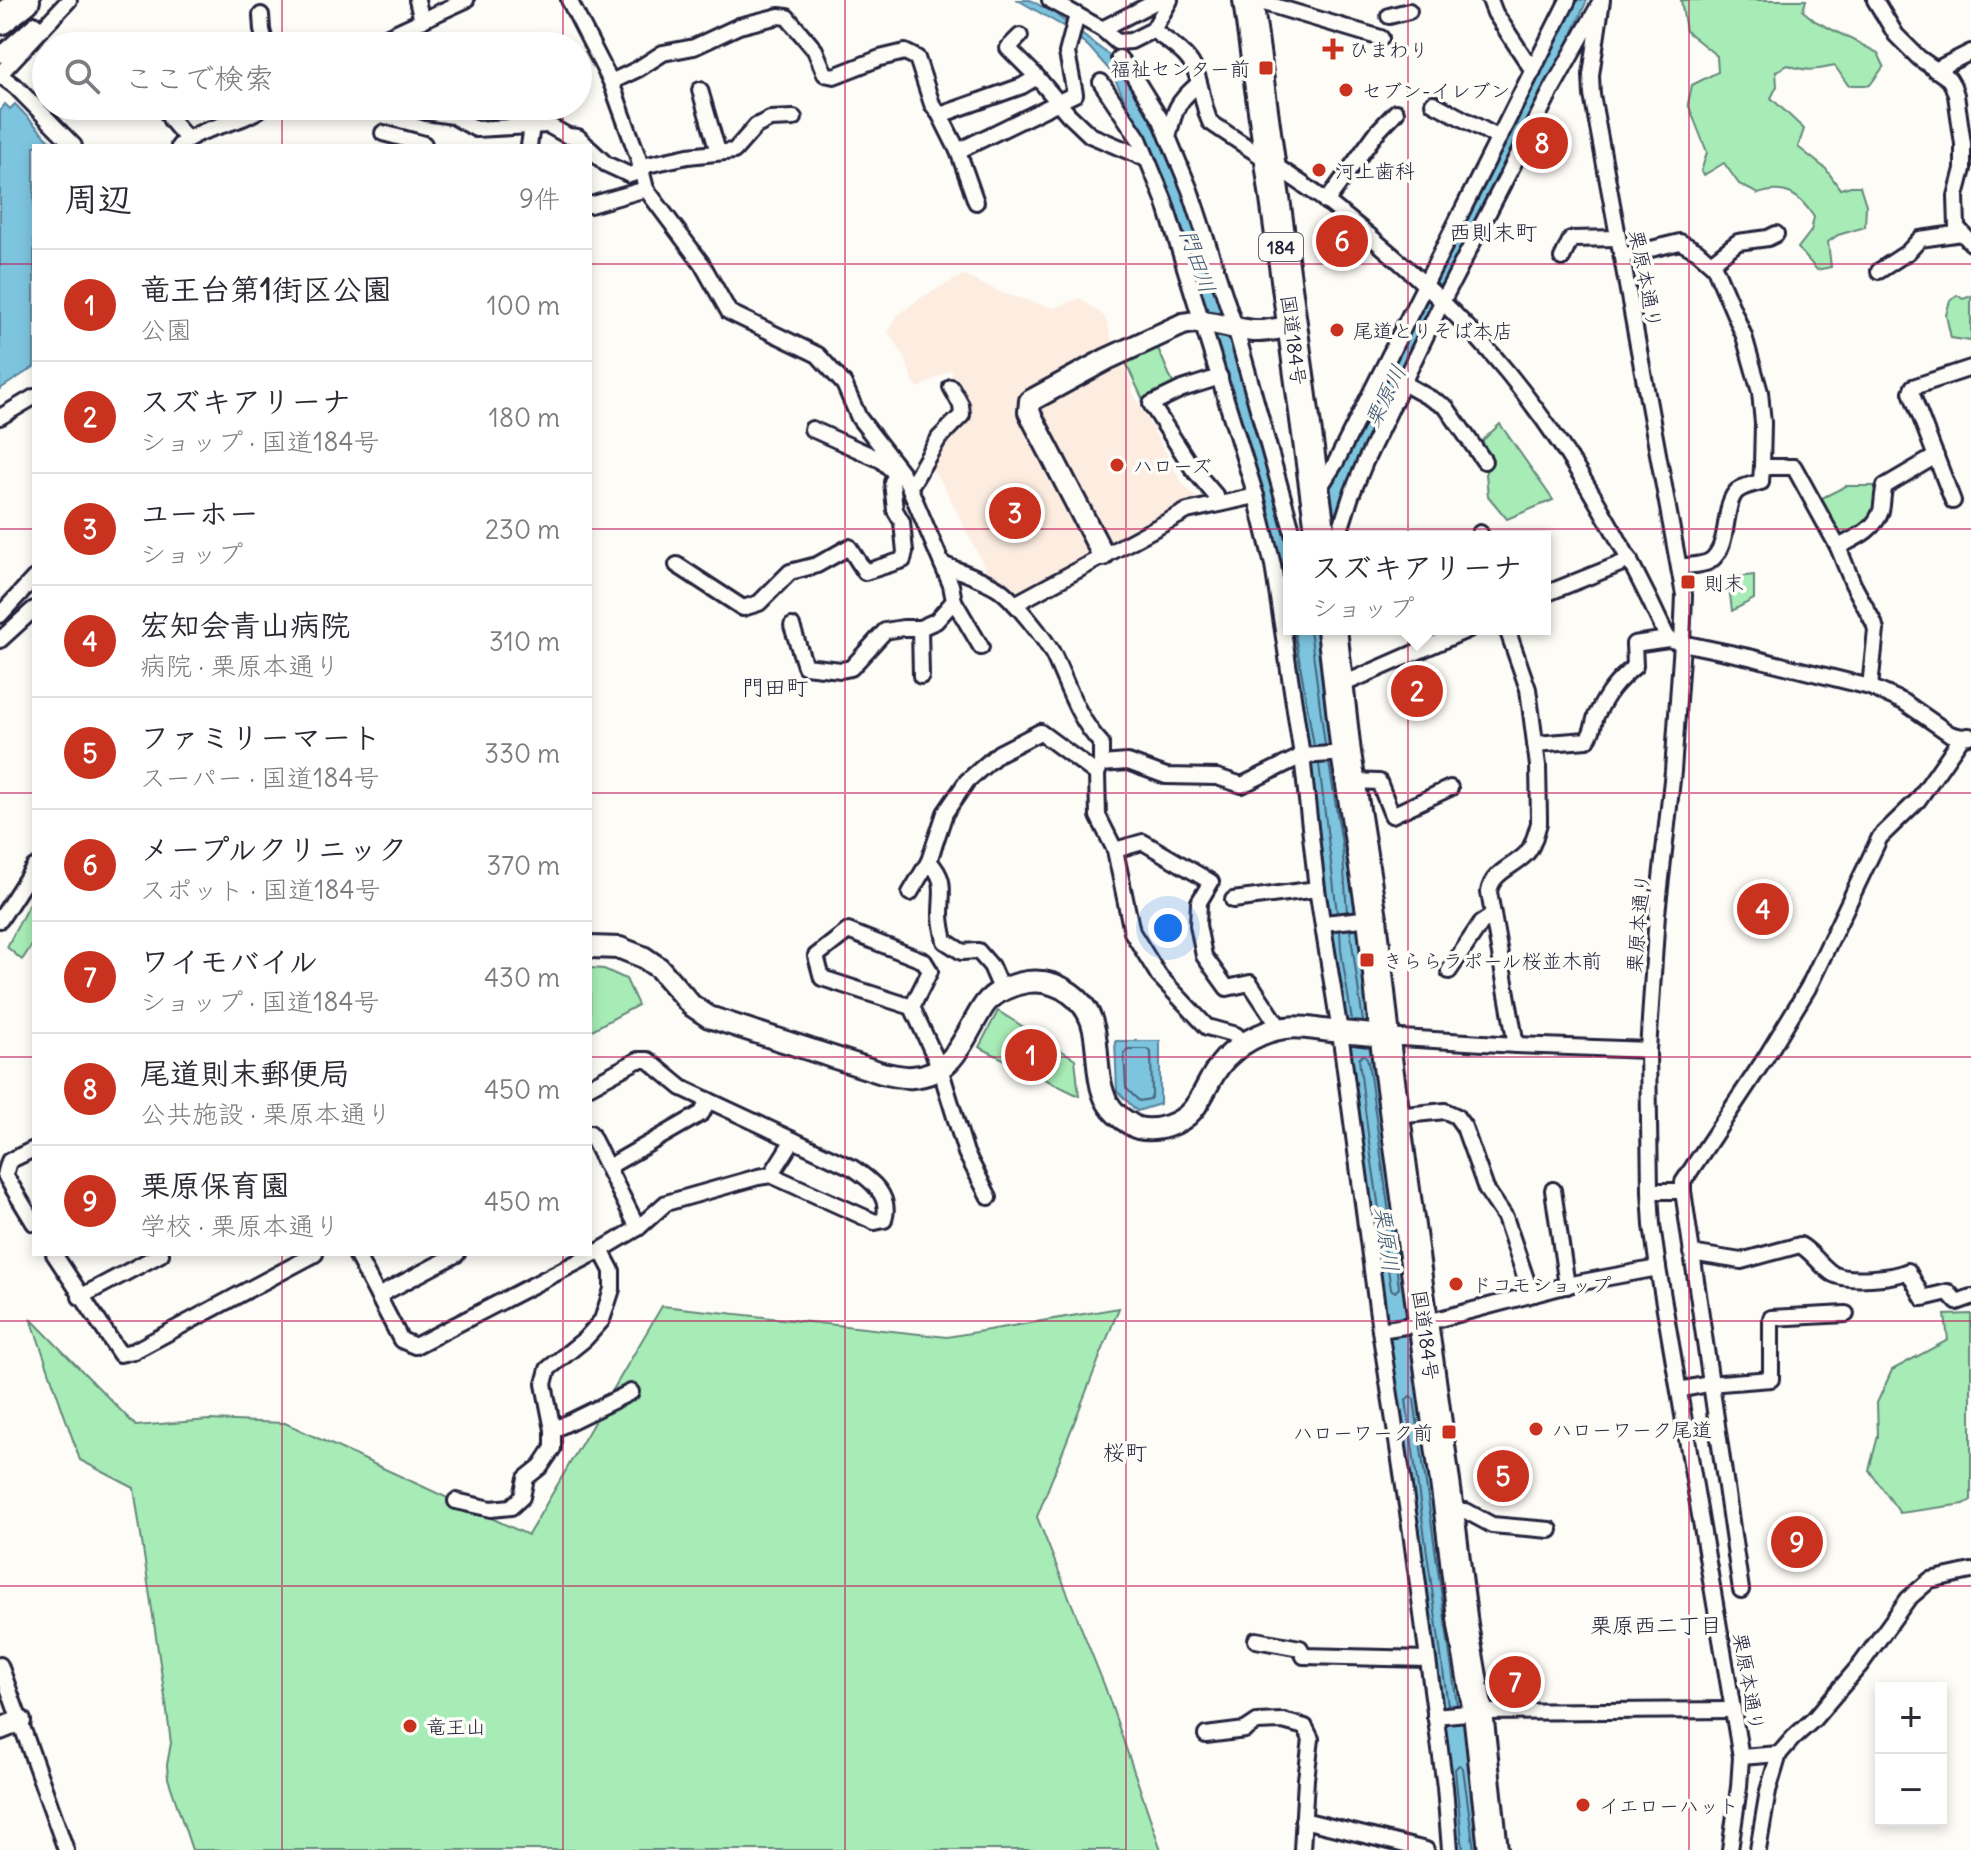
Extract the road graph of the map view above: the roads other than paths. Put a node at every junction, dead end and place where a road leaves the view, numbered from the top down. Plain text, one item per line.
1 (25, 0) edge
2 (417, 0) edge
3 (466, 0) edge
4 (569, 0) edge
5 (1050, 0) edge
6 (1159, 0) edge
7 (1170, 0) edge
8 (1383, 0) edge
9 (1490, 0) edge
10 (1568, 0) edge
11 (1602, 0) edge
12 (1875, 0) edge
13 (1248, 1) edge
14 (67, 2) edge
15 (1409, 11) dead end
16 (261, 15) dead end
17 (1076, 18) junction
18 (0, 20) edge
19 (422, 21) junction
20 (1102, 29) junction
21 (1153, 30) junction
22 (39, 32) edge
23 (262, 32) edge
24 (397, 32) edge
25 (585, 32) edge
26 (1020, 36) dead end
27 (1381, 38) dead end
28 (32, 40) edge
29 (592, 45) edge
30 (1971, 52) edge
31 (0, 55) edge
32 (1119, 58) dead end
33 (1935, 70) junction
34 (1533, 71) junction
35 (0, 74) edge
36 (1037, 77) junction
37 (611, 82) junction
38 (1101, 82) dead end
39 (1198, 84) junction
40 (700, 90) dead end
41 (1060, 102) junction
42 (32, 103) edge
43 (1433, 103) dead end
44 (1518, 106) junction
45 (1396, 112) dead end
46 (940, 115) junction
47 (1536, 115) junction
48 (794, 118) dead end
49 (48, 120) edge
50 (171, 120) edge
51 (242, 120) edge
52 (426, 120) edge
53 (460, 120) edge
54 (532, 126) junction
55 (1966, 126) edge
56 (383, 133) dead end
57 (1168, 137) junction
58 (1499, 138) junction
59 (183, 143) edge
60 (72, 144) edge
61 (421, 144) edge
62 (424, 144) edge
63 (529, 144) edge
64 (586, 144) edge
65 (592, 150) edge
66 (958, 151) junction
67 (718, 152) junction
68 (1147, 159) junction
69 (1269, 162) junction
70 (641, 171) junction
71 (646, 189) junction
72 (976, 202) dead end
73 (1326, 202) junction
74 (592, 204) edge
75 (1776, 234) dead end
76 (1618, 238) junction
77 (1966, 238) edge
78 (1622, 256) junction
79 (1562, 258) dead end
80 (1711, 263) junction
81 (1879, 271) dead end
82 (1426, 287) junction
83 (1441, 301) junction
84 (1206, 322) junction
85 (1232, 326) junction
86 (1293, 326) junction
87 (1970, 372) edge
88 (1220, 377) junction
89 (1403, 383) junction
90 (951, 387) dead end
91 (32, 398) edge
92 (0, 417) edge
93 (812, 429) dead end
94 (1936, 456) junction
95 (1484, 461) dead end
96 (1762, 467) junction
97 (902, 477) junction
98 (1316, 494) junction
99 (1256, 496) junction
100 (1953, 501) dead end
101 (1218, 504) junction
102 (1292, 531) edge
103 (1320, 531) edge
104 (1340, 531) edge
105 (1838, 547) junction
106 (1103, 555) junction
107 (1630, 560) junction
108 (942, 564) junction
109 (677, 565) dead end
110 (1679, 567) junction
111 (32, 580) edge
112 (1551, 592) edge
113 (954, 601) junction
114 (1015, 604) junction
115 (32, 611) edge
116 (0, 615) edge
117 (1283, 625) edge
118 (792, 626) dead end
119 (920, 628) junction
120 (1285, 635) edge
121 (1333, 635) edge
122 (1455, 635) edge
123 (1509, 635) edge
124 (0, 640) edge
125 (1675, 641) junction
126 (981, 647) dead end
127 (921, 676) dead end
128 (1339, 686) junction
129 (1870, 687) junction
130 (1967, 736) edge
131 (1535, 744) junction
132 (1342, 753) junction
133 (1305, 756) junction
134 (1099, 769) junction
135 (1351, 781) junction
136 (1450, 788) dead end
137 (1115, 850) junction
138 (929, 861) junction
139 (32, 870) edge
140 (1317, 889) junction
141 (910, 893) dead end
142 (1233, 900) dead end
143 (1493, 915) junction
144 (1366, 919) junction
145 (0, 920) edge
146 (1328, 923) junction
147 (592, 947) edge
148 (1449, 971) dead end
149 (1002, 991) junction
150 (912, 1007) junction
151 (1280, 1028) junction
152 (1344, 1033) junction
153 (1379, 1036) junction
154 (1244, 1044) junction
155 (1516, 1045) junction
156 (1648, 1050) junction
157 (940, 1068) junction
158 (592, 1085) edge
159 (708, 1100) junction
160 (1396, 1116) junction
161 (592, 1137) edge
162 (793, 1140) junction
163 (32, 1150) edge
164 (608, 1167) junction
165 (771, 1175) junction
166 (1553, 1190) dead end
167 (1650, 1191) junction
168 (1683, 1191) junction
169 (989, 1197) dead end
170 (32, 1220) edge
171 (638, 1228) junction
172 (601, 1250) junction
173 (592, 1253) edge
174 (1691, 1253) junction
175 (55, 1256) edge
176 (157, 1256) edge
177 (311, 1256) edge
178 (357, 1256) edge
179 (453, 1256) edge
180 (573, 1259) edge
181 (1658, 1268) junction
182 (1567, 1286) junction
183 (1534, 1294) junction
184 (378, 1296) junction
185 (80, 1297) junction
186 (1971, 1297) edge
187 (1846, 1314) dead end
188 (1419, 1323) junction
189 (1383, 1329) junction
190 (1712, 1384) junction
191 (1679, 1390) junction
192 (631, 1392) dead end
193 (553, 1430) junction
194 (456, 1501) dead end
195 (1449, 1511) junction
196 (1550, 1530) dead end
197 (1971, 1571) edge
198 (1741, 1590) dead end
199 (1256, 1640) dead end
200 (1427, 1659) junction
201 (0, 1665) edge
202 (1733, 1710) junction
203 (1472, 1712) junction
204 (1438, 1716) junction
205 (20, 1721) junction
206 (0, 1729) edge
207 (1206, 1735) dead end
208 (1779, 1754) junction
209 (1741, 1757) junction
210 (1303, 1820) junction
211 (66, 1850) edge
212 (1302, 1850) edge
213 (1426, 1850) edge
214 (1450, 1850) edge
215 (1493, 1850) edge
216 (1730, 1850) edge
217 (1758, 1850) edge

1 - 18 highway
2 - 19 street
3 - 19 street
4 - 25 street
5 - 17 street
6 - 20 street
7 - 21 street
8 - 15 street
9 - 34 street
10 - 34 street
11 - 47 street
11 - 76 street, 栗原本通り
12 - 33 street
13 - 27 street
13 - 69 highway, 国道184号 / 184
14 - 22 street
14 - 31 street
16 - 23 street
17 - 20 street
17 - 41 street
19 - 24 street
20 - 21 street
21 - 39 street
26 - 36 street
28 - 35 street
29 - 37 street
30 - 33 street
32 - 57 street
33 - 55 street
34 - 44 street
35 - 42 street
36 - 41 street
36 - 46 street
37 - 46 street
37 - 70 street
38 - 68 street
39 - 57 street
39 - 69 street
40 - 67 street
41 - 66 street
41 - 68 street
43 - 58 street
44 - 47 street
44 - 58 street
45 - 73 street
46 - 66 street
47 - 83 street
48 - 67 street
49 - 60 street
50 - 59 street
51 - 59 street
52 - 62 street
53 - 54 street
54 - 63 street
54 - 64 street
55 - 77 street
56 - 61 street
57 - 85 street
58 - 82 street
65 - 70 street
66 - 72 street
67 - 70 street
68 - 84 street
69 - 73 street
69 - 86 highway, 国道184号 / 184
70 - 71 street
71 - 74 street
71 - 97 street
73 - 82 street
75 - 80 street
76 - 78 street, 栗原本通り
76 - 79 street
77 - 81 street
78 - 80 street
78 - 110 street, 栗原本通り
80 - 96 street
82 - 83 street
82 - 98 street
83 - 89 street
83 - 107 street
84 - 85 street
84 - 88 street
84 - 106 street
85 - 86 street
85 - 102 street
86 - 98 highway, 国道184号 / 184
87 - 94 street
88 - 99 street
88 - 101 street
89 - 95 street
89 - 104 street
90 - 97 street
91 - 92 street
93 - 97 street
94 - 100 street
94 - 105 street
96 - 105 street
96 - 110 street
97 - 108 street
97 - 109 street
98 - 103 highway, 国道184号 / 184
99 - 101 street
99 - 117 street
101 - 106 street
105 - 129 street
106 - 114 street
107 - 112 street
107 - 125 street
108 - 113 street
108 - 114 street
110 - 125 street, 栗原本通り
111 - 116 street
113 - 119 street
113 - 126 street
114 - 134 street
115 - 124 street
118 - 119 street
119 - 127 street
120 - 133 street
121 - 128 highway, 国道184号
122 - 128 street
123 - 131 street
125 - 129 street
125 - 131 street
125 - 156 street, 栗原本通り
128 - 132 highway, 国道184号
129 - 130 street
130 - 168 street
131 - 143 street
132 - 133 street
132 - 135 highway, 国道184号
133 - 134 street
133 - 140 street
134 - 137 street
134 - 138 street
135 - 136 street
135 - 144 highway, 国道184号
137 - 151 street
137 - 154 street
138 - 141 street
138 - 149 street
139 - 145 street
140 - 142 street
140 - 146 street
143 - 148 street
143 - 155 street
144 - 146 street
144 - 153 highway, 国道184号
146 - 152 street
147 - 157 street
149 - 154 street
149 - 157 street
150 - 150 street
150 - 157 street
151 - 152 street
151 - 154 street
152 - 153 street
152 - 189 street
153 - 155 street
153 - 160 highway, 国道184号
155 - 156 street
156 - 167 street, 栗原本通り
157 - 169 street
158 - 159 street
159 - 162 street
159 - 164 street
160 - 183 street
160 - 188 highway, 国道184号
161 - 164 street
162 - 165 street
162 - 165 street
163 - 170 street
164 - 171 street
165 - 171 street
166 - 182 street
167 - 168 street
167 - 181 street, 栗原本通り
168 - 174 street
171 - 172 street
172 - 173 street
172 - 193 street
174 - 186 street
174 - 190 street
175 - 185 street
176 - 185 street
177 - 185 street
178 - 184 street
179 - 184 street
180 - 184 street
181 - 182 street
181 - 191 street, 栗原本通り
182 - 183 street
183 - 188 street
187 - 190 street
188 - 189 street
188 - 195 highway, 国道184号
189 - 200 street
190 - 191 street
190 - 198 street
191 - 202 street, 栗原本通り
192 - 193 street
193 - 194 street
195 - 196 street
195 - 203 highway, 国道184号
197 - 208 street
199 - 200 street
200 - 204 street
201 - 205 street
202 - 203 street
202 - 209 street, 栗原本通り
203 - 204 street
203 - 215 highway, 国道184号
204 - 214 street
205 - 206 street
205 - 211 street
207 - 210 street
208 - 209 street
208 - 217 street
209 - 216 street, 栗原本通り
210 - 212 street
210 - 213 street

